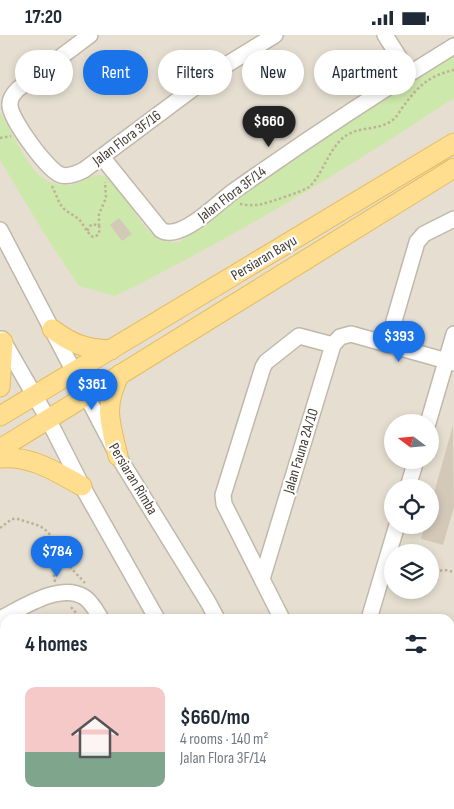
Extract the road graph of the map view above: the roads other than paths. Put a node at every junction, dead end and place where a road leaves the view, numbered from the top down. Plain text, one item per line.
1 (90, 35) edge
2 (275, 35) edge
3 (385, 35) edge
4 (454, 46) edge
5 (394, 50) edge
6 (416, 69) edge
7 (376, 95) edge
8 (454, 143) edge
9 (105, 160) junction
10 (454, 168) edge
11 (454, 219) edge
12 (0, 230) edge
13 (394, 321) dead end
14 (52, 329) junction
15 (454, 334) edge
16 (2, 339) edge
17 (332, 345) junction
18 (111, 350) junction
19 (450, 362) edge
20 (74, 373) junction
21 (121, 373) junction
22 (0, 387) edge
23 (35, 395) junction
24 (87, 396) junction
25 (431, 414) edge
26 (0, 416) edge
27 (48, 419) junction
28 (0, 449) edge
29 (118, 456) junction
30 (0, 457) edge
31 (82, 486) junction
32 (394, 534) edge
33 (262, 579) junction
34 (10, 614) edge
35 (98, 614) edge
36 (154, 614) edge
37 (213, 614) edge
38 (280, 614) edge
39 (370, 614) edge

1 - 9 street, Jalan Flora 3F/16
2 - 9 street, Jalan Flora 3F/16
3 - 5 street
4 - 6 street, Jalan Flora 3F/14
7 - 9 street, Jalan Flora 3F/14
8 - 18 main road, Persiaran Bayu
10 - 21 main road, Persiaran Bayu
11 - 13 street
12 - 14 street, Persiaran Rimba
14 - 18 main road
14 - 20 street, Persiaran Rimba
15 - 19 street
16 - 22 main road
16 - 23 street
17 - 19 street
17 - 33 street, Jalan Fauna 2A/10
17 - 33 street
18 - 20 main road, Persiaran Bayu
19 - 25 street
20 - 23 main road, Persiaran Bayu
20 - 24 street, Persiaran Rimba
21 - 24 main road, Persiaran Bayu
21 - 29 main road
23 - 26 main road, Persiaran Bayu
23 - 27 street
24 - 27 main road, Persiaran Bayu
24 - 29 street, Persiaran Rimba
27 - 28 main road, Persiaran Bayu
27 - 31 street
29 - 37 street, Persiaran Rimba
30 - 31 main road
31 - 36 street
32 - 39 street
33 - 38 street
34 - 35 street

